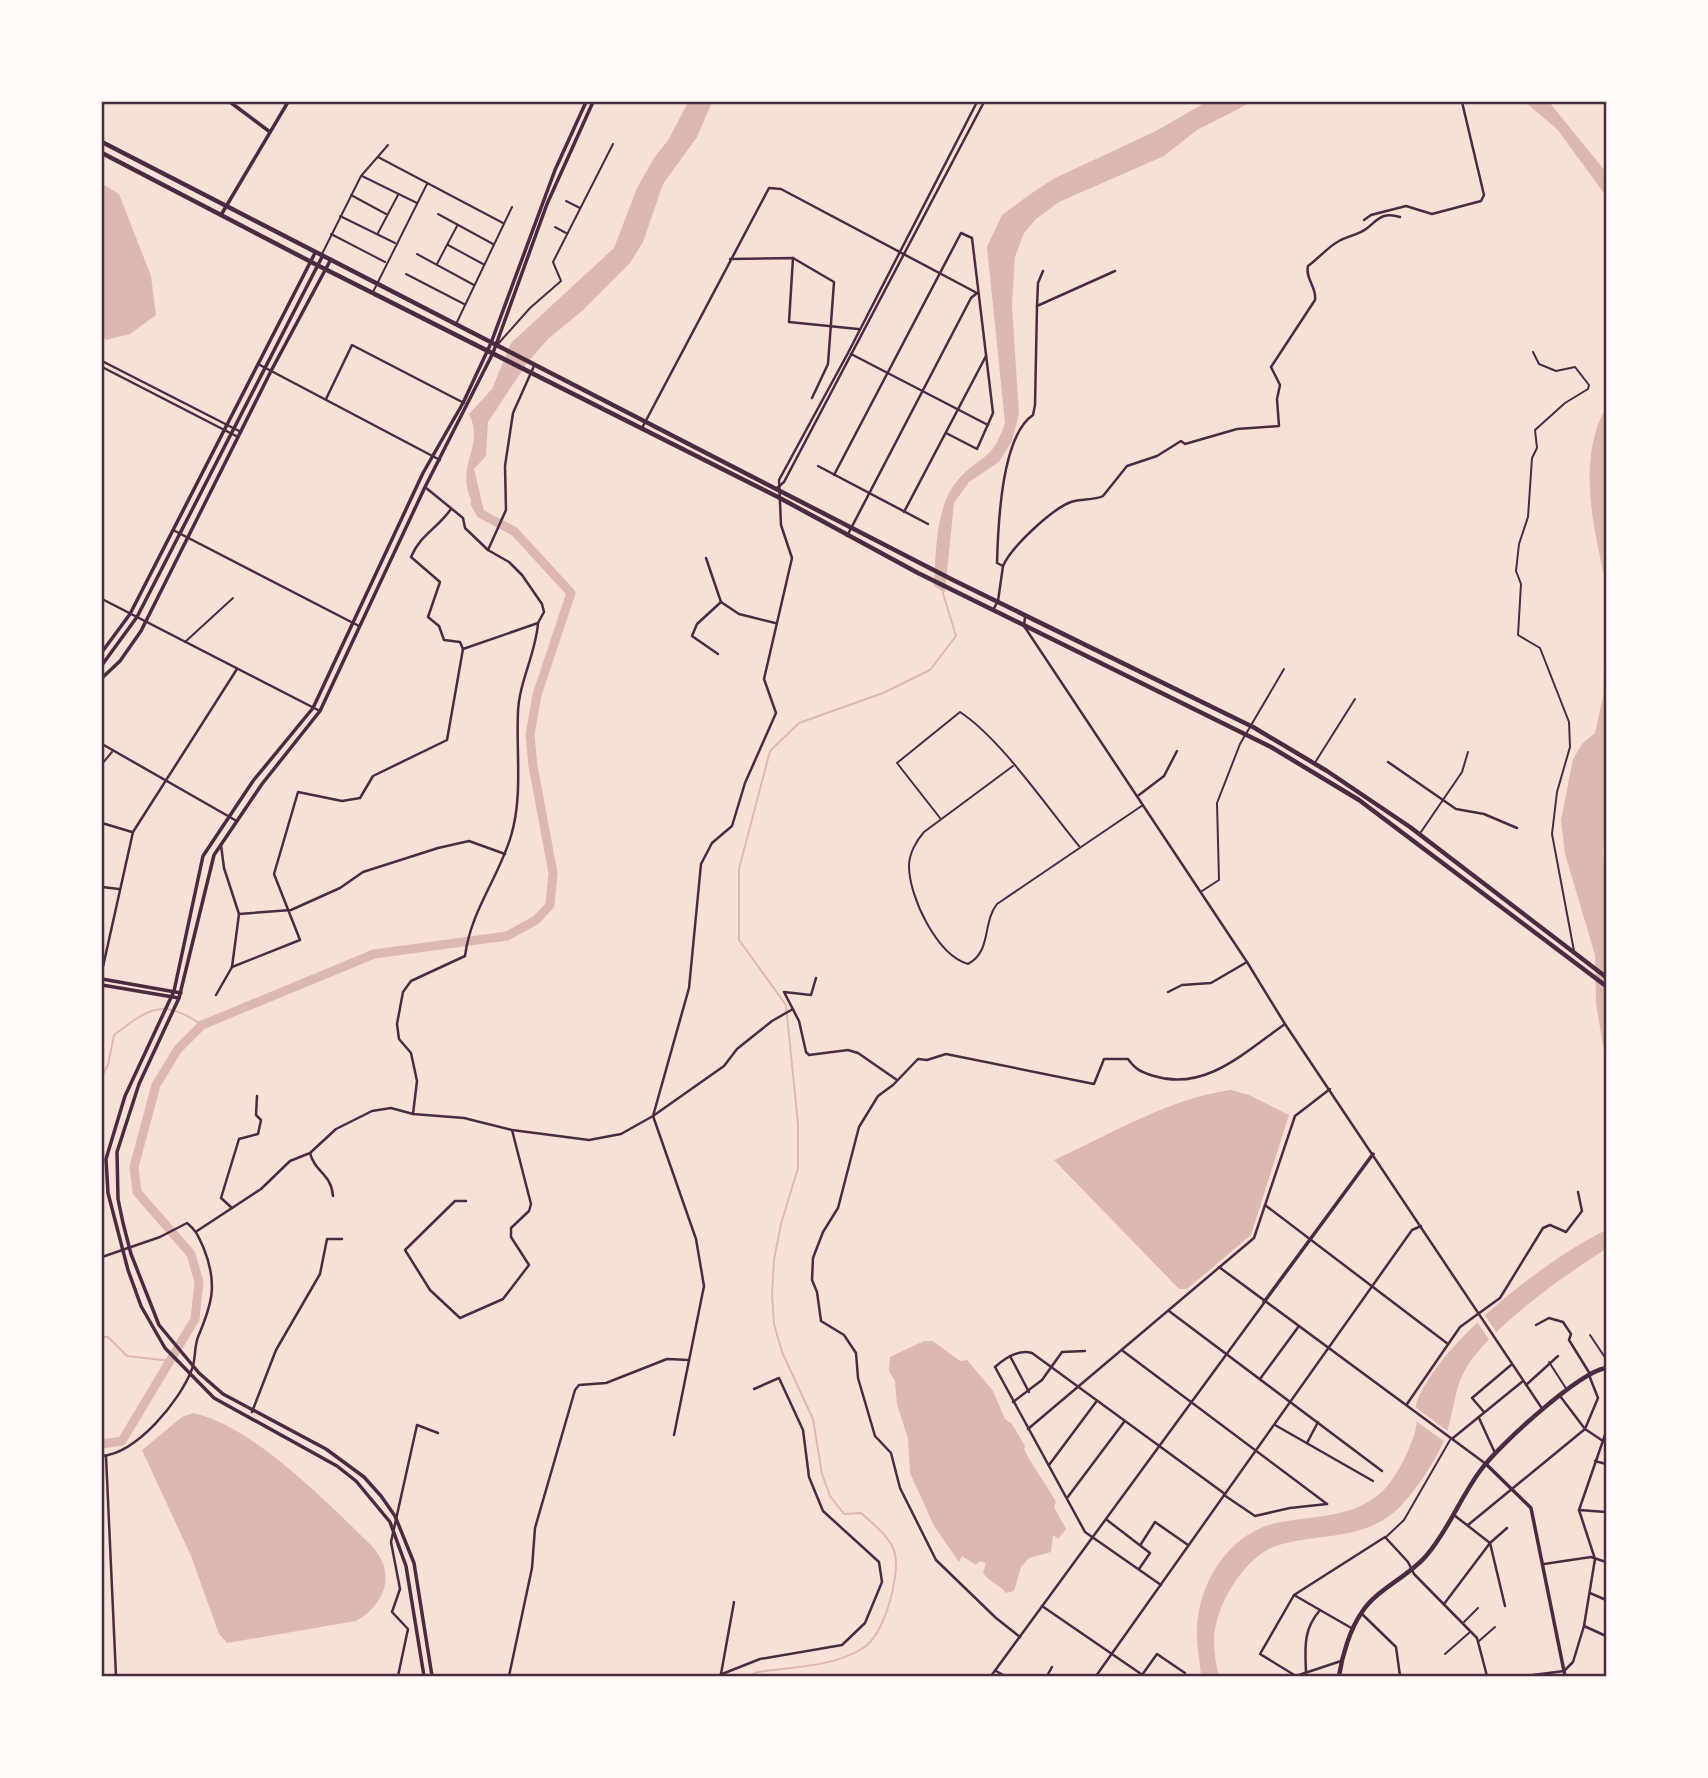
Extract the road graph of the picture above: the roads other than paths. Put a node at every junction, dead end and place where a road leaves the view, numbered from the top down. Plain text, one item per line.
1 (230, 102) edge
2 (288, 102) edge
3 (586, 102) edge
4 (593, 102) edge
5 (977, 102) edge
6 (984, 102) edge
7 (1462, 102) edge
8 (270, 132) junction
9 (102, 142) edge
10 (613, 144) dead end
11 (388, 145) dead end
12 (102, 153) edge
13 (378, 157) junction
14 (361, 176) junction
15 (427, 183) junction
16 (350, 194) junction
17 (398, 194) junction
18 (566, 201) dead end
19 (417, 203) junction
20 (226, 206) junction
21 (512, 206) dead end
22 (581, 208) junction
23 (438, 214) dead end
24 (221, 215) junction
25 (340, 215) junction
26 (387, 215) junction
27 (540, 216) junction
28 (1400, 217) dead end
29 (1364, 220) dead end
30 (503, 223) junction
31 (458, 225) junction
32 (555, 227) dead end
33 (330, 233) junction
34 (377, 234) junction
35 (568, 234) junction
36 (397, 244) junction
37 (447, 244) junction
38 (494, 244) junction
39 (902, 251) junction
40 (315, 253) junction
41 (417, 254) dead end
42 (322, 257) junction
43 (793, 258) junction
44 (730, 259) junction
45 (311, 261) junction
46 (330, 261) junction
47 (387, 263) junction
48 (317, 265) junction
49 (436, 265) junction
50 (484, 265) junction
51 (326, 269) junction
52 (1043, 271) dead end
53 (1115, 271) dead end
54 (941, 272) junction
55 (406, 274) dead end
56 (377, 285) junction
57 (474, 285) junction
58 (372, 293) junction
59 (978, 293) junction
60 (465, 305) junction
61 (1037, 306) junction
62 (456, 325) junction
63 (833, 326) junction
64 (862, 330) junction
65 (494, 344) junction
66 (1533, 352) dead end
67 (493, 353) junction
68 (850, 354) junction
69 (986, 356) junction
70 (102, 361) edge
71 (258, 364) junction
72 (533, 366) junction
73 (102, 367) edge
74 (264, 367) junction
75 (271, 370) junction
76 (529, 372) junction
77 (887, 373) junction
78 (923, 391) junction
79 (812, 398) dead end
80 (326, 399) junction
81 (465, 404) junction
82 (958, 410) junction
83 (646, 421) junction
84 (989, 426) junction
85 (225, 427) junction
86 (642, 428) junction
87 (232, 431) junction
88 (946, 433) junction
89 (240, 434) junction
90 (434, 456) junction
91 (440, 460) junction
92 (818, 466) dead end
93 (834, 475) junction
94 (425, 487) junction
95 (777, 488) junction
96 (869, 493) junction
97 (778, 497) junction
98 (451, 509) junction
99 (904, 512) junction
100 (928, 524) dead end
101 (851, 528) junction
102 (173, 530) junction
103 (181, 534) junction
104 (847, 536) junction
105 (188, 538) junction
106 (488, 550) junction
107 (706, 558) dead end
108 (1003, 566) junction
109 (233, 598) dead end
110 (102, 599) edge
111 (998, 601) junction
112 (721, 602) junction
113 (993, 610) junction
114 (130, 614) junction
115 (1025, 615) junction
116 (137, 617) junction
117 (146, 622) junction
118 (352, 623) junction
119 (538, 623) junction
120 (777, 624) junction
121 (359, 626) junction
122 (1024, 626) junction
123 (185, 642) junction
124 (463, 649) junction
125 (102, 652) edge
126 (718, 654) dead end
127 (102, 666) edge
128 (237, 669) junction
129 (1284, 669) dead end
130 (102, 678) edge
131 (1193, 698) junction
132 (1355, 699) dead end
133 (1189, 706) junction
134 (313, 708) junction
135 (320, 711) junction
136 (1253, 727) junction
137 (1248, 735) junction
138 (102, 744) edge
139 (112, 751) junction
140 (1177, 751) dead end
141 (1468, 752) dead end
142 (1388, 762) dead end
143 (102, 764) edge
144 (1315, 764) junction
145 (1013, 766) junction
146 (1310, 771) junction
147 (168, 779) junction
148 (1138, 796) junction
149 (1443, 800) junction
150 (1143, 804) junction
151 (228, 817) junction
152 (941, 819) junction
153 (235, 820) junction
154 (102, 823) edge
155 (1517, 828) dead end
156 (133, 832) junction
157 (1420, 835) junction
158 (1415, 842) junction
159 (221, 844) junction
160 (1080, 847) junction
161 (505, 854) junction
162 (102, 887) edge
163 (120, 889) junction
164 (1201, 892) junction
165 (291, 910) junction
166 (239, 914) junction
167 (1576, 954) junction
168 (1247, 962) junction
169 (232, 967) junction
170 (102, 971) edge
171 (1606, 977) edge
172 (816, 978) dead end
173 (102, 979) edge
174 (102, 985) edge
175 (1606, 986) edge
176 (174, 991) junction
177 (1168, 992) dead end
178 (181, 993) junction
179 (216, 995) dead end
180 (170, 997) junction
181 (179, 998) junction
182 (793, 1009) junction
183 (1284, 1024) junction
184 (897, 1080) junction
185 (1331, 1089) junction
186 (257, 1096) dead end
187 (413, 1114) junction
188 (653, 1116) junction
189 (512, 1130) junction
190 (310, 1153) junction
191 (1373, 1154) junction
192 (104, 1168) edge
193 (1577, 1192) dead end
194 (333, 1196) dead end
195 (466, 1201) dead end
196 (1265, 1205) junction
197 (232, 1208) junction
198 (1421, 1226) junction
199 (197, 1231) junction
200 (342, 1239) dead end
201 (1310, 1240) junction
202 (129, 1246) junction
203 (121, 1248) junction
204 (102, 1257) edge
205 (1219, 1267) junction
206 (1372, 1287) junction
207 (1264, 1302) junction
208 (1168, 1310) junction
209 (1479, 1315) junction
210 (1536, 1325) dead end
211 (1299, 1326) junction
212 (1590, 1335) dead end
213 (1448, 1344) junction
214 (1330, 1349) junction
215 (1121, 1350) junction
216 (1086, 1351) dead end
217 (1227, 1354) junction
218 (1010, 1356) junction
219 (1559, 1356) dead end
220 (690, 1360) junction
221 (1549, 1362) junction
222 (1606, 1364) edge
223 (192, 1365) junction
224 (1511, 1365) junction
225 (1051, 1368) junction
226 (188, 1375) junction
227 (1589, 1375) junction
228 (1261, 1379) junction
229 (1524, 1383) junction
230 (1076, 1387) junction
231 (754, 1389) dead end
232 (1567, 1391) junction
233 (1029, 1392) junction
234 (1560, 1396) junction
235 (1193, 1401) junction
236 (1013, 1402) junction
237 (1096, 1402) junction
238 (1291, 1403) junction
239 (1407, 1404) junction
240 (1543, 1410) junction
241 (252, 1412) junction
242 (1485, 1413) junction
243 (1479, 1417) junction
244 (1124, 1422) junction
245 (1318, 1422) junction
246 (1275, 1425) junction
247 (1028, 1429) junction
248 (1585, 1429) junction
249 (1606, 1432) edge
250 (438, 1433) dead end
251 (674, 1435) dead end
252 (1452, 1438) junction
253 (1605, 1442) edge
254 (1307, 1443) junction
255 (1159, 1447) junction
256 (1259, 1450) junction
257 (1495, 1454) junction
258 (104, 1456) edge
259 (1595, 1461) junction
260 (1486, 1464) junction
261 (1606, 1464) edge
262 (1049, 1465) junction
263 (1382, 1471) dead end
264 (1373, 1481) dead end
265 (102, 1485) edge
266 (107, 1486) junction
267 (1511, 1488) junction
268 (1224, 1494) junction
269 (1067, 1498) junction
270 (1579, 1510) junction
271 (102, 1512) edge
272 (1606, 1512) edge
273 (109, 1513) junction
274 (1454, 1515) junction
275 (395, 1516) junction
276 (1105, 1520) junction
277 (1468, 1525) junction
278 (1507, 1528) dead end
279 (393, 1530) junction
280 (1385, 1537) junction
281 (1091, 1539) junction
282 (1490, 1543) junction
283 (1140, 1544) junction
284 (1188, 1545) junction
285 (1595, 1559) junction
286 (1606, 1562) edge
287 (1544, 1564) junction
288 (1139, 1569) junction
289 (1412, 1569) junction
290 (1161, 1585) junction
291 (1590, 1593) junction
292 (1294, 1595) junction
293 (1606, 1600) edge
294 (734, 1602) dead end
295 (1444, 1604) junction
296 (1042, 1606) junction
297 (1505, 1606) dead end
298 (1478, 1608) dead end
299 (1320, 1610) junction
300 (1361, 1612) junction
301 (1462, 1623) junction
302 (1584, 1626) junction
303 (1495, 1627) dead end
304 (1354, 1630) junction
305 (1471, 1632) junction
306 (1606, 1636) edge
307 (1020, 1637) junction
308 (1479, 1641) junction
309 (1446, 1654) dead end
310 (1112, 1655) junction
311 (1341, 1661) junction
312 (1052, 1667) dead end
313 (996, 1670) junction
314 (1306, 1672) junction
315 (1185, 1673) dead end
316 (1565, 1674) edge
317 (719, 1675) edge
318 (116, 1676) edge
319 (398, 1676) edge
320 (424, 1676) edge
321 (432, 1676) edge
322 (509, 1676) edge
323 (991, 1676) edge
324 (1005, 1676) edge
325 (1047, 1676) edge
326 (1096, 1676) edge
327 (1143, 1676) edge
328 (1296, 1676) edge
329 (1339, 1676) edge
330 (1400, 1676) edge
331 (1487, 1676) edge
332 (1524, 1676) edge

1 - 8 street
2 - 8 street
3 - 27 street
4 - 27 street
5 - 39 street
6 - 39 street
7 - 29 street
8 - 20 street
9 - 20 main road
10 - 22 lane
11 - 13 lane
12 - 24 main road
13 - 14 lane
13 - 15 lane
14 - 16 lane
14 - 17 lane
15 - 19 lane
15 - 30 lane
16 - 25 lane
16 - 26 lane
17 - 19 lane
17 - 26 lane
18 - 22 lane
19 - 36 lane
20 - 24 street
20 - 40 main road
21 - 30 lane
22 - 35 lane
23 - 31 lane
24 - 45 main road
25 - 33 lane
25 - 34 lane
26 - 34 lane
27 - 65 street
28 - 108 street
30 - 38 lane
31 - 37 lane
31 - 38 lane
32 - 35 lane
33 - 42 lane
33 - 47 lane
34 - 36 lane
35 - 65 lane
36 - 47 lane
37 - 49 lane
37 - 50 lane
38 - 50 lane
39 - 44 street
39 - 54 street
39 - 64 street
40 - 42 main road
40 - 45 street
41 - 49 lane
42 - 46 main road
42 - 48 street
43 - 44 street
43 - 63 street
43 - 63 street
44 - 83 street
45 - 48 main road
45 - 71 street
46 - 51 street
46 - 56 main road
47 - 56 lane
48 - 51 main road
48 - 74 street
49 - 57 lane
50 - 57 lane
51 - 58 main road
51 - 75 street
52 - 61 street
53 - 61 street
54 - 59 street
54 - 59 street
54 - 77 street
55 - 60 lane
56 - 58 lane
56 - 62 main road
57 - 60 lane
58 - 67 main road
59 - 69 street
59 - 78 street
60 - 62 lane
61 - 108 street
62 - 65 main road
63 - 64 street
63 - 79 street
64 - 68 street
65 - 67 street
65 - 72 main road
66 - 167 lane
67 - 76 main road
67 - 81 street
68 - 77 street
68 - 95 street
69 - 82 street
69 - 84 street
70 - 85 street
71 - 74 street
71 - 85 street
72 - 76 street
72 - 83 main road
73 - 85 street
74 - 75 street
74 - 87 street
75 - 80 street
75 - 89 street
76 - 86 main road
76 - 106 street
77 - 78 street
77 - 93 street
78 - 82 street
78 - 96 street
80 - 81 street
80 - 90 street
81 - 90 street
81 - 91 street
82 - 84 street
82 - 88 street
83 - 86 street
83 - 95 main road
84 - 88 street
85 - 87 street
85 - 102 street
86 - 97 main road
87 - 89 street
87 - 103 street
88 - 99 street
89 - 105 street
90 - 91 street
90 - 118 street
91 - 94 street
92 - 93 street
93 - 96 street
94 - 98 street
94 - 121 street
95 - 97 street
95 - 101 main road
96 - 99 street
96 - 101 street
97 - 104 main road
97 - 120 street
98 - 106 street
98 - 124 street
99 - 100 street
101 - 104 street
101 - 111 main road
102 - 103 street
102 - 114 street
103 - 105 street
103 - 116 street
104 - 113 main road
105 - 117 street
105 - 118 street
106 - 119 street
107 - 112 street
108 - 111 street
109 - 123 lane
110 - 114 street
111 - 113 street
111 - 115 main road
112 - 120 street
112 - 126 street
113 - 122 main road
114 - 116 street
114 - 125 street
115 - 122 street
115 - 131 main road
116 - 117 street
116 - 127 street
117 - 123 street
117 - 130 street
118 - 121 street
118 - 134 street
119 - 124 street
119 - 161 street
120 - 188 street
121 - 135 street
122 - 133 main road
122 - 148 street
123 - 128 street
124 - 165 street
128 - 134 street
128 - 147 street
129 - 136 lane
131 - 133 main road
131 - 136 main road
132 - 144 lane
133 - 137 main road
134 - 135 street
134 - 151 street
135 - 153 street
136 - 137 lane
136 - 144 main road
137 - 146 main road
137 - 164 lane
138 - 139 street
139 - 143 lane
139 - 147 street
140 - 148 street
141 - 149 lane
142 - 149 street
144 - 146 lane
144 - 157 main road
145 - 152 lane
145 - 152 lane
145 - 160 lane
146 - 158 main road
147 - 151 street
147 - 156 street
148 - 150 street
149 - 155 street
149 - 157 lane
150 - 160 lane
150 - 164 street
151 - 153 street
151 - 176 street
152 - 160 lane
153 - 159 street
154 - 156 street
156 - 163 street
157 - 158 lane
157 - 167 main road
158 - 175 main road
159 - 166 street
159 - 178 street
161 - 165 street
161 - 187 street
162 - 163 street
163 - 170 street
164 - 168 street
165 - 166 street
165 - 169 street
166 - 169 street
167 - 171 main road
168 - 177 street
168 - 183 street
169 - 179 street
172 - 182 street
173 - 176 street
174 - 180 street
176 - 178 street
176 - 180 street
178 - 181 street
180 - 181 street
180 - 192 street
181 - 202 street
182 - 184 street
182 - 188 street
183 - 184 street
183 - 185 street
184 - 307 street
185 - 191 street
185 - 196 street
186 - 197 street
187 - 189 street
187 - 190 street
188 - 189 street
188 - 220 street
189 - 195 street
190 - 194 street
190 - 197 street
191 - 198 street
191 - 201 street
192 - 203 street
193 - 209 street
196 - 201 street
196 - 205 street
197 - 199 street
198 - 206 street
198 - 209 street
199 - 202 street
199 - 223 street
200 - 241 street
201 - 206 street
201 - 207 street
202 - 203 street
202 - 223 street
203 - 204 street
203 - 226 street
205 - 207 street
205 - 208 street
206 - 213 street
206 - 214 street
207 - 211 street
207 - 217 street
208 - 215 street
208 - 217 street
209 - 213 street
209 - 224 street
210 - 227 street
211 - 214 street
211 - 228 street
212 - 222 lane
213 - 239 street
214 - 238 street
214 - 239 street
215 - 230 street
215 - 235 street
216 - 225 street
217 - 228 street
217 - 235 street
218 - 225 street
218 - 233 street
218 - 236 street
219 - 221 street
220 - 251 street
220 - 322 street
221 - 229 street
221 - 232 lane
222 - 227 main road
223 - 226 street
223 - 241 street
224 - 229 street
224 - 242 street
225 - 230 street
225 - 233 street
226 - 258 street
226 - 279 street
227 - 232 main road
227 - 248 street
228 - 238 street
229 - 240 street
229 - 242 street
230 - 237 street
230 - 247 street
231 - 317 street
232 - 234 main road
233 - 236 street
234 - 240 main road
234 - 248 street
235 - 255 street
235 - 256 street
236 - 247 street
237 - 244 street
237 - 262 street
238 - 245 street
238 - 246 street
239 - 252 street
240 - 257 main road
241 - 275 street
242 - 243 street
243 - 252 street
243 - 257 street
244 - 255 street
244 - 269 street
245 - 254 street
245 - 263 street
246 - 254 street
246 - 256 street
247 - 262 street
248 - 253 street
248 - 267 street
249 - 253 street
250 - 275 street
252 - 260 street
252 - 280 lane
253 - 259 street
254 - 264 street
255 - 268 street
255 - 276 street
256 - 268 street
256 - 268 street
257 - 260 main road
258 - 266 street
259 - 261 street
259 - 270 street
260 - 267 street
260 - 274 main road
262 - 269 street
265 - 266 street
266 - 273 street
267 - 277 street
267 - 287 street
268 - 284 street
269 - 281 street
270 - 272 street
270 - 285 street
271 - 273 street
273 - 318 street
274 - 277 street
274 - 289 main road
275 - 279 street
275 - 321 street
276 - 281 street
276 - 283 street
277 - 282 street
278 - 282 street
279 - 319 street
279 - 320 street
280 - 289 street
280 - 292 street
281 - 288 street
281 - 296 street
282 - 295 street
282 - 297 street
283 - 284 street
283 - 288 street
284 - 290 street
285 - 286 street
285 - 287 street
285 - 291 street
287 - 316 street
288 - 290 street
289 - 295 street
289 - 300 main road
290 - 310 street
291 - 293 street
291 - 302 street
292 - 299 street
292 - 328 street
294 - 317 street
295 - 301 street
296 - 307 street
296 - 310 street
298 - 301 lane
299 - 304 street
299 - 314 street
300 - 304 main road
300 - 330 street
301 - 305 street
302 - 306 street
302 - 316 street
303 - 308 lane
304 - 311 main road
305 - 308 street
305 - 309 lane
307 - 313 street
308 - 331 street
310 - 326 street
310 - 327 street
311 - 314 street
311 - 329 main road
312 - 325 street
313 - 323 street
313 - 324 street
314 - 328 street
315 - 327 street
316 - 332 street

